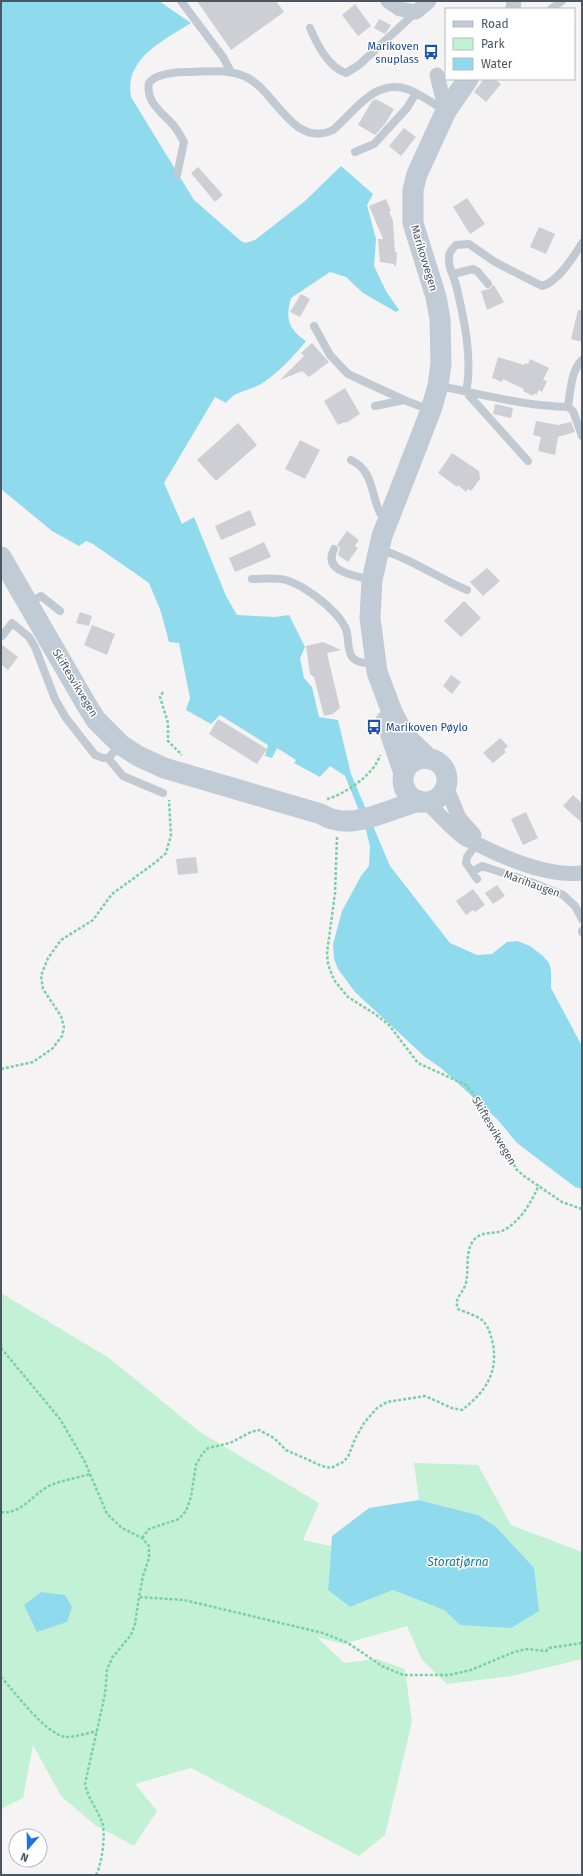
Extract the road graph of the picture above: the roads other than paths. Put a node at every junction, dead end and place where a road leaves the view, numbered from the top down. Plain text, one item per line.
1 (181, 1) edge
2 (388, 1) edge
3 (429, 1) edge
4 (562, 1) edge
5 (552, 8) edge
6 (416, 12) junction
7 (310, 28) dead end
8 (231, 72) junction
9 (437, 75) dead end
10 (467, 80) edge
11 (416, 94) junction
12 (446, 111) junction
13 (355, 152) dead end
14 (177, 175) dead end
15 (582, 243) edge
16 (453, 274) junction
17 (488, 284) dead end
18 (314, 326) dead end
19 (582, 360) edge
20 (438, 386) junction
21 (466, 392) junction
22 (404, 400) junction
23 (375, 406) dead end
24 (568, 408) junction
25 (431, 410) junction
26 (582, 436) edge
27 (351, 460) dead end
28 (528, 461) dead end
29 (388, 523) junction
30 (334, 549) dead end
31 (388, 552) dead end
32 (1, 557) edge
33 (252, 580) dead end
34 (372, 580) junction
35 (467, 590) dead end
36 (28, 603) junction
37 (60, 611) dead end
38 (2, 636) edge
39 (376, 667) junction
40 (114, 751) junction
41 (429, 759) junction
42 (446, 786) junction
43 (408, 792) junction
44 (163, 793) road end
45 (477, 843) junction
46 (582, 873) edge
47 (582, 919) edge

1 - 8 lane
2 - 6 street
3 - 6 street
4 - 5 lane
6 - 7 lane
8 - 11 lane
8 - 14 lane
9 - 12 street
10 - 12 main road, Marikovvegen
11 - 12 lane
11 - 13 lane
12 - 20 main road, Marikovvegen
15 - 16 lane, Marikovvegen
16 - 17 lane, Marikovvegen
16 - 21 lane, Marikovvegen
18 - 22 lane
19 - 24 lane
20 - 21 lane
20 - 25 main road, Marikovvegen
21 - 24 lane
21 - 28 lane
22 - 23 lane
22 - 25 lane
24 - 26 lane
25 - 29 main road, Marikovvegen
27 - 29 lane
29 - 34 main road, Marikovvegen
30 - 34 lane
31 - 35 lane
32 - 36 main road, Skiftesvikvegen
33 - 39 lane
34 - 39 main road, Marikovvegen
36 - 37 lane
36 - 40 main road, Skiftesvikvegen
38 - 40 lane
39 - 41 main road, Marikovvegen
39 - 43 main road, Marikovvegen
40 - 43 main road, Skiftesvikvegen
40 - 44 lane
41 - 42 main road
41 - 43 main road
42 - 43 main road
42 - 45 street, Marihaugen
43 - 45 street, Marihaugen
45 - 46 street, Marihaugen
45 - 47 lane, Marihaugen

